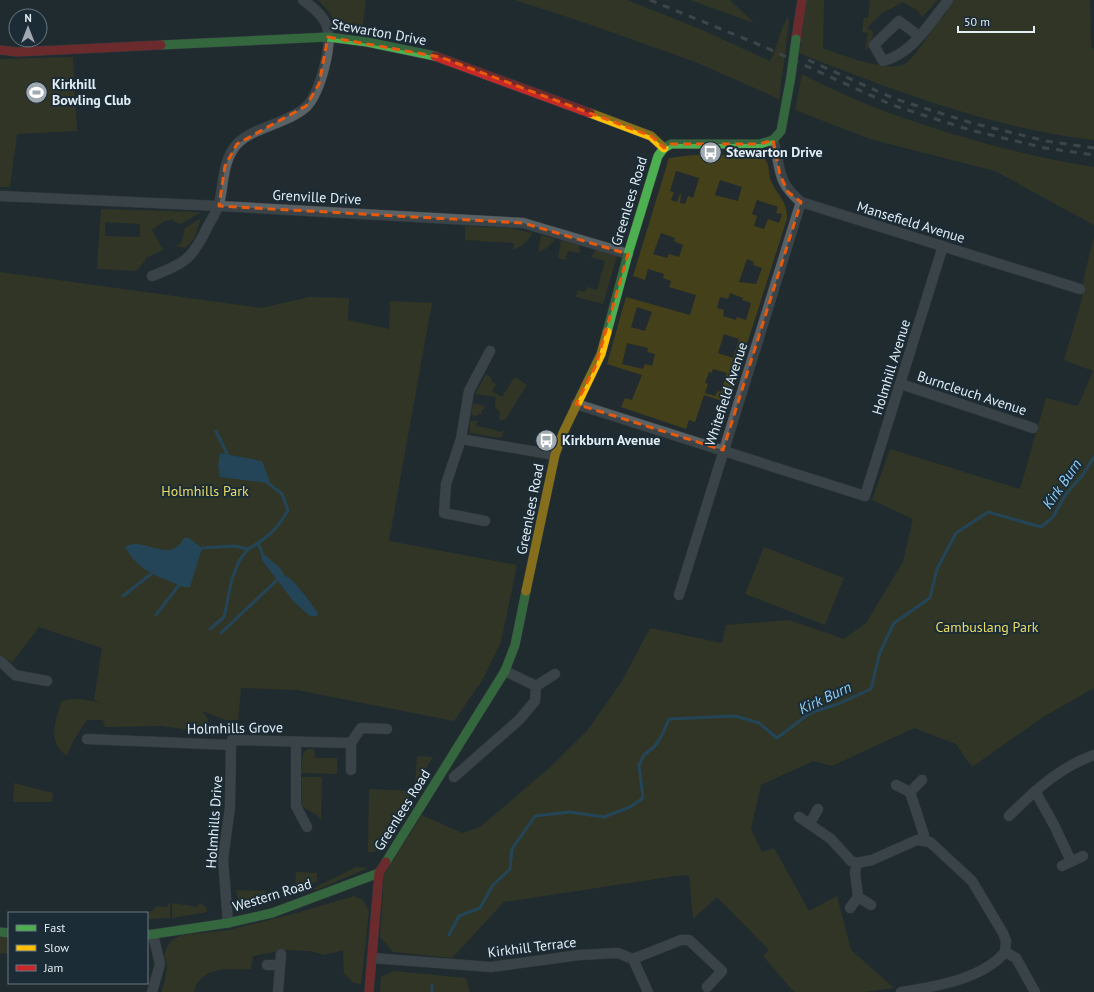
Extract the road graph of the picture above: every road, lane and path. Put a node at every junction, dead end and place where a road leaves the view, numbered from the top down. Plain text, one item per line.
1 (303, 0) edge
2 (802, 0) edge
3 (948, 0) edge
4 (919, 36) dead end
5 (328, 37) junction
6 (0, 50) edge
7 (773, 140) junction
8 (664, 148) junction
9 (0, 196) edge
10 (801, 202) junction
11 (218, 206) junction
12 (943, 246) junction
13 (628, 254) junction
14 (152, 276) dead end
15 (1080, 289) dead end
16 (490, 351) dead end
17 (901, 384) junction
18 (576, 404) junction
19 (1033, 428) dead end
20 (461, 439) junction
21 (723, 450) junction
22 (555, 455) junction
23 (484, 521) dead end
24 (679, 595) dead end
25 (0, 661) edge
26 (505, 671) junction
27 (556, 674) dead end
28 (47, 681) dead end
29 (536, 686) junction
30 (387, 729) dead end
31 (87, 739) dead end
32 (296, 742) junction
33 (351, 743) junction
34 (231, 746) junction
35 (1094, 755) edge
36 (351, 770) dead end
37 (454, 777) dead end
38 (922, 780) dead end
39 (896, 785) dead end
40 (1035, 791) junction
41 (910, 792) junction
42 (818, 809) dead end
43 (1009, 816) dead end
44 (799, 817) dead end
45 (810, 823) junction
46 (306, 827) dead end
47 (923, 840) junction
48 (1083, 856) dead end
49 (857, 863) junction
50 (378, 873) junction
51 (858, 897) junction
52 (871, 904) dead end
53 (850, 908) dead end
54 (228, 923) junction
55 (150, 935) edge
56 (1005, 952) junction
57 (281, 954) dead end
58 (372, 958) junction
59 (633, 959) junction
60 (267, 965) dead end
61 (280, 965) junction
62 (707, 987) dead end
63 (152, 992) edge
64 (278, 992) edge
65 (369, 992) edge
66 (648, 992) edge
67 (900, 992) edge
68 (1035, 992) edge

1 - 5 street
2 - 7 main road, bridge
3 - 4 street
5 - 6 main road, Stewarton Drive
5 - 8 main road, Stewarton Drive
5 - 11 street
7 - 8 main road, Greenlees Road
7 - 10 street, Mansefield Avenue
8 - 13 main road, Greenlees Road
9 - 11 street, Grenville Drive
10 - 12 street, Mansefield Avenue
10 - 21 street, Whitefield Avenue
11 - 13 street, Grenville Drive
11 - 14 street
12 - 15 street, Mansefield Avenue
12 - 17 street, Holmhill Avenue
13 - 18 main road, Greenlees Road
16 - 20 street
17 - 19 street, Burncleuch Avenue
17 - 21 street, Holmhill Avenue
18 - 21 street
18 - 22 main road, Greenlees Road
20 - 22 street
20 - 23 street
21 - 24 street, Whitefield Avenue
22 - 26 main road, Greenlees Road
25 - 28 street
26 - 29 street
26 - 50 main road, Greenlees Road
27 - 29 street
29 - 37 street
30 - 33 street
31 - 34 street, Holmhills Grove
32 - 33 street
32 - 34 street, Holmhills Grove
32 - 46 street, Holmhills Grove
33 - 36 street
34 - 54 street, Holmhills Drive
35 - 40 street
38 - 41 street
39 - 41 street
40 - 43 street
40 - 48 street
41 - 47 street
42 - 45 street
44 - 45 street
45 - 49 street
47 - 49 street
47 - 56 street
49 - 51 street
50 - 54 main road, Western Road
50 - 58 main road, Greenlees Road
51 - 52 street
51 - 53 street
54 - 55 main road, Western Road
55 - 63 street
56 - 67 street
56 - 68 street
57 - 61 street
58 - 59 street, Kirkhill Terrace
58 - 65 main road, Greenlees Road
59 - 62 street
59 - 66 street
60 - 61 street
61 - 64 street

